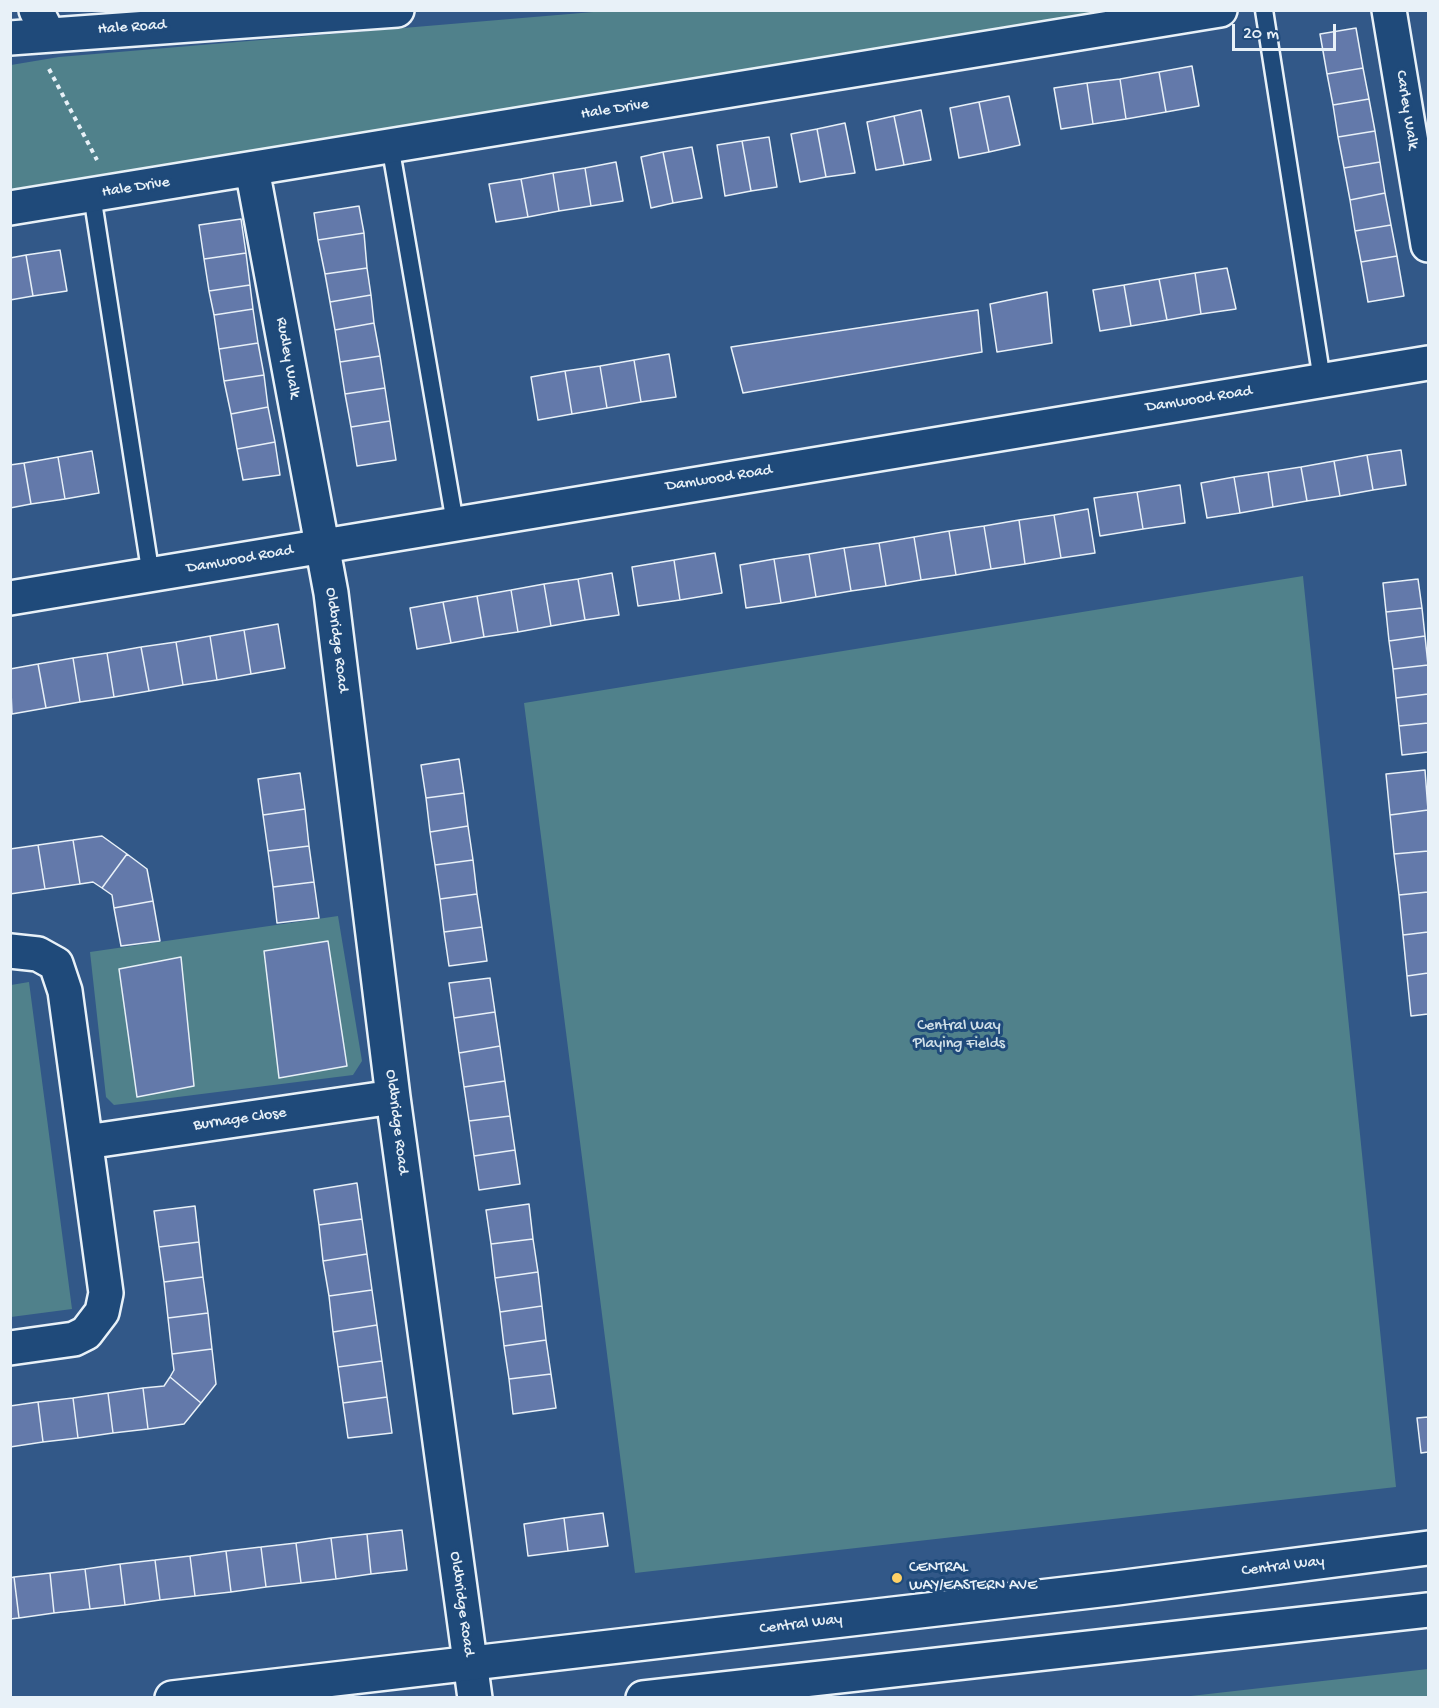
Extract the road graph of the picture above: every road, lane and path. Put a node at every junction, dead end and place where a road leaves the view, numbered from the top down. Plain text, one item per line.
1 (397, 10) edge
2 (1220, 10) edge
3 (1264, 10) edge
4 (1389, 10) edge
5 (32, 30) edge
6 (390, 145) junction
7 (252, 169) junction
8 (105, 193) junction
9 (10, 208) edge
10 (1428, 245) edge
11 (1428, 363) edge
12 (1322, 380) junction
13 (455, 523) junction
14 (322, 547) junction
15 (151, 576) junction
16 (10, 598) edge
17 (10, 951) edge
18 (393, 1097) junction
19 (86, 1142) junction
20 (10, 1348) edge
21 (1428, 1548) edge
22 (1428, 1610) edge
23 (469, 1663) junction
24 (172, 1698) edge
25 (475, 1698) edge
26 (643, 1698) edge

1 - 5 street, Hale Road
2 - 6 street, Hale Drive
3 - 12 lane
4 - 10 street, Carley Walk
5 - 8 path
6 - 7 street, Hale Drive
6 - 13 lane
7 - 8 street, Hale Drive
7 - 14 street, Rudley Walk
8 - 9 street, Hale Drive
8 - 15 lane
11 - 12 street, Damwood Road
12 - 13 street, Damwood Road
13 - 14 street, Damwood Road
14 - 15 street, Damwood Road
14 - 18 street, Oldbridge Road
15 - 16 street, Damwood Road
17 - 19 street
18 - 19 street, Burnage Close
18 - 23 street, Oldbridge Road
19 - 20 street
21 - 23 street, Central Way
22 - 26 street
23 - 24 street, Central Way
23 - 25 street, Oldbridge Road

